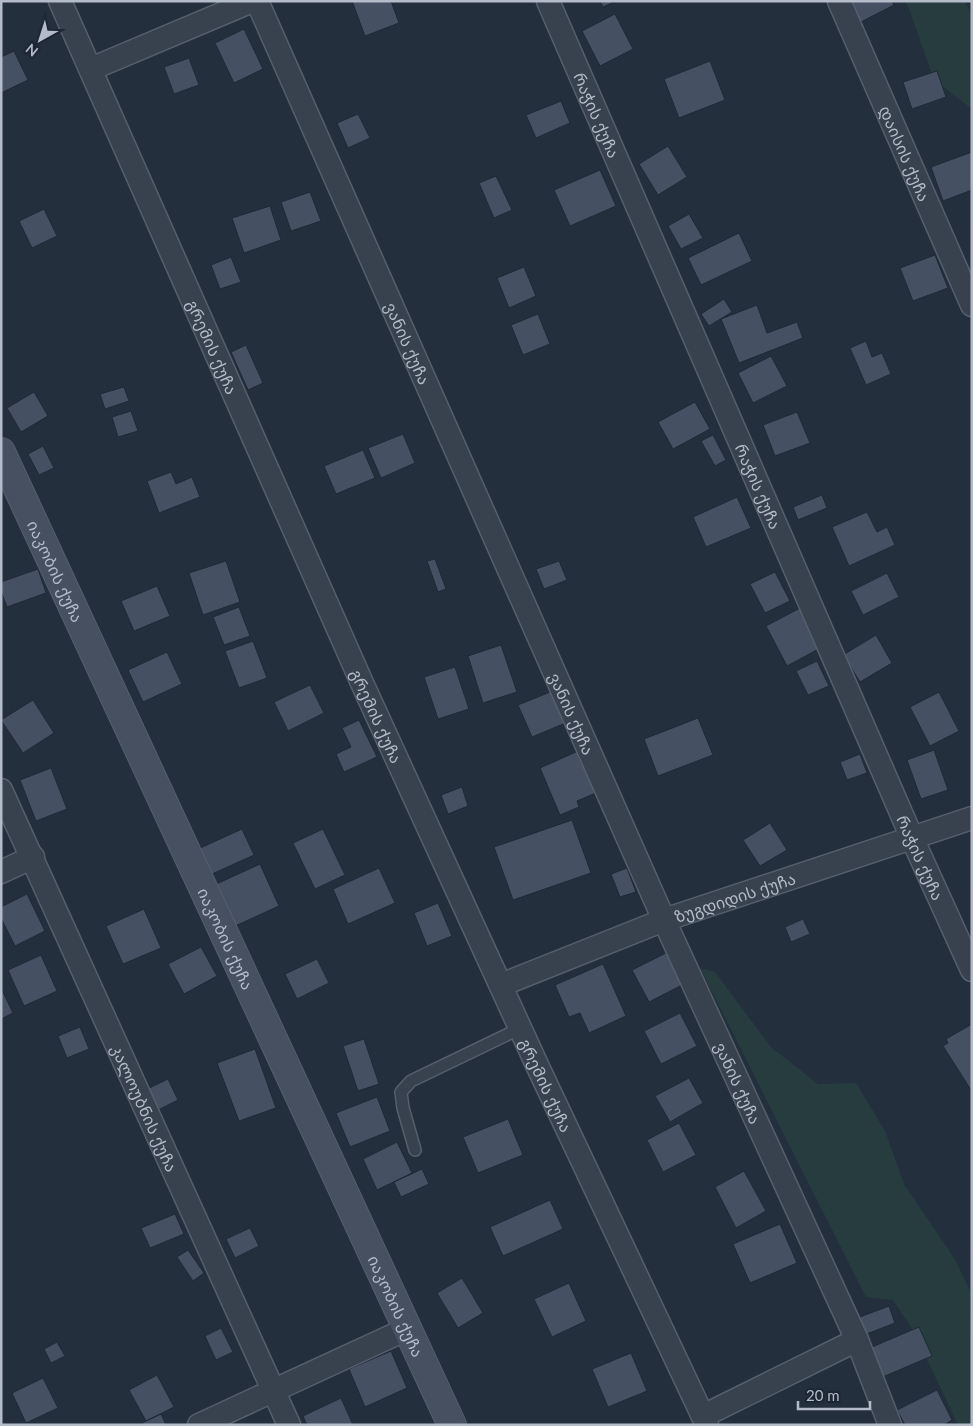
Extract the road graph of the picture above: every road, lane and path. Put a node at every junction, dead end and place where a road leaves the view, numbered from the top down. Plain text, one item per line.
1 (60, 1) edge
2 (252, 1) edge
3 (257, 1) edge
4 (548, 1) edge
5 (839, 1) edge
6 (91, 69) junction
7 (972, 306) edge
8 (1, 452) edge
9 (1, 790) edge
10 (972, 818) edge
11 (912, 838) junction
12 (33, 857) junction
13 (1, 872) edge
14 (664, 920) junction
15 (972, 970) edge
16 (501, 984) junction
17 (521, 1028) junction
18 (415, 1150) dead end
19 (409, 1328) junction
20 (857, 1340) junction
21 (273, 1389) junction
22 (705, 1420) edge
23 (199, 1425) edge
24 (289, 1425) edge
25 (452, 1425) edge
26 (890, 1425) edge

1 - 6 street, გრემის ქუჩა
2 - 6 street
3 - 14 street, ვანის ქუჩა
4 - 11 street, რაჭის ქუჩა
5 - 7 street, დაისის ქუჩა
6 - 16 street, გრემის ქუჩა
8 - 19 street, იაკობის ქუჩა
9 - 12 street, კალოუბნის ქუჩა
10 - 11 street, ზუგდიდის ქუჩა
11 - 14 street, ზუგდიდის ქუჩა
11 - 15 street, რაჭის ქუჩა
12 - 13 street
12 - 21 street, კალოუბნის ქუჩა
14 - 16 street, ზუგდიდის ქუჩა
14 - 20 street, ვანის ქუჩა
16 - 17 street, გრემის ქუჩა
17 - 18 lane
17 - 22 street, გრემის ქუჩა
19 - 21 street
19 - 25 street, იაკობის ქუჩა
20 - 22 street
20 - 26 street, ვანის ქუჩა
21 - 23 street
21 - 24 street, კალოუბნის ქუჩა

